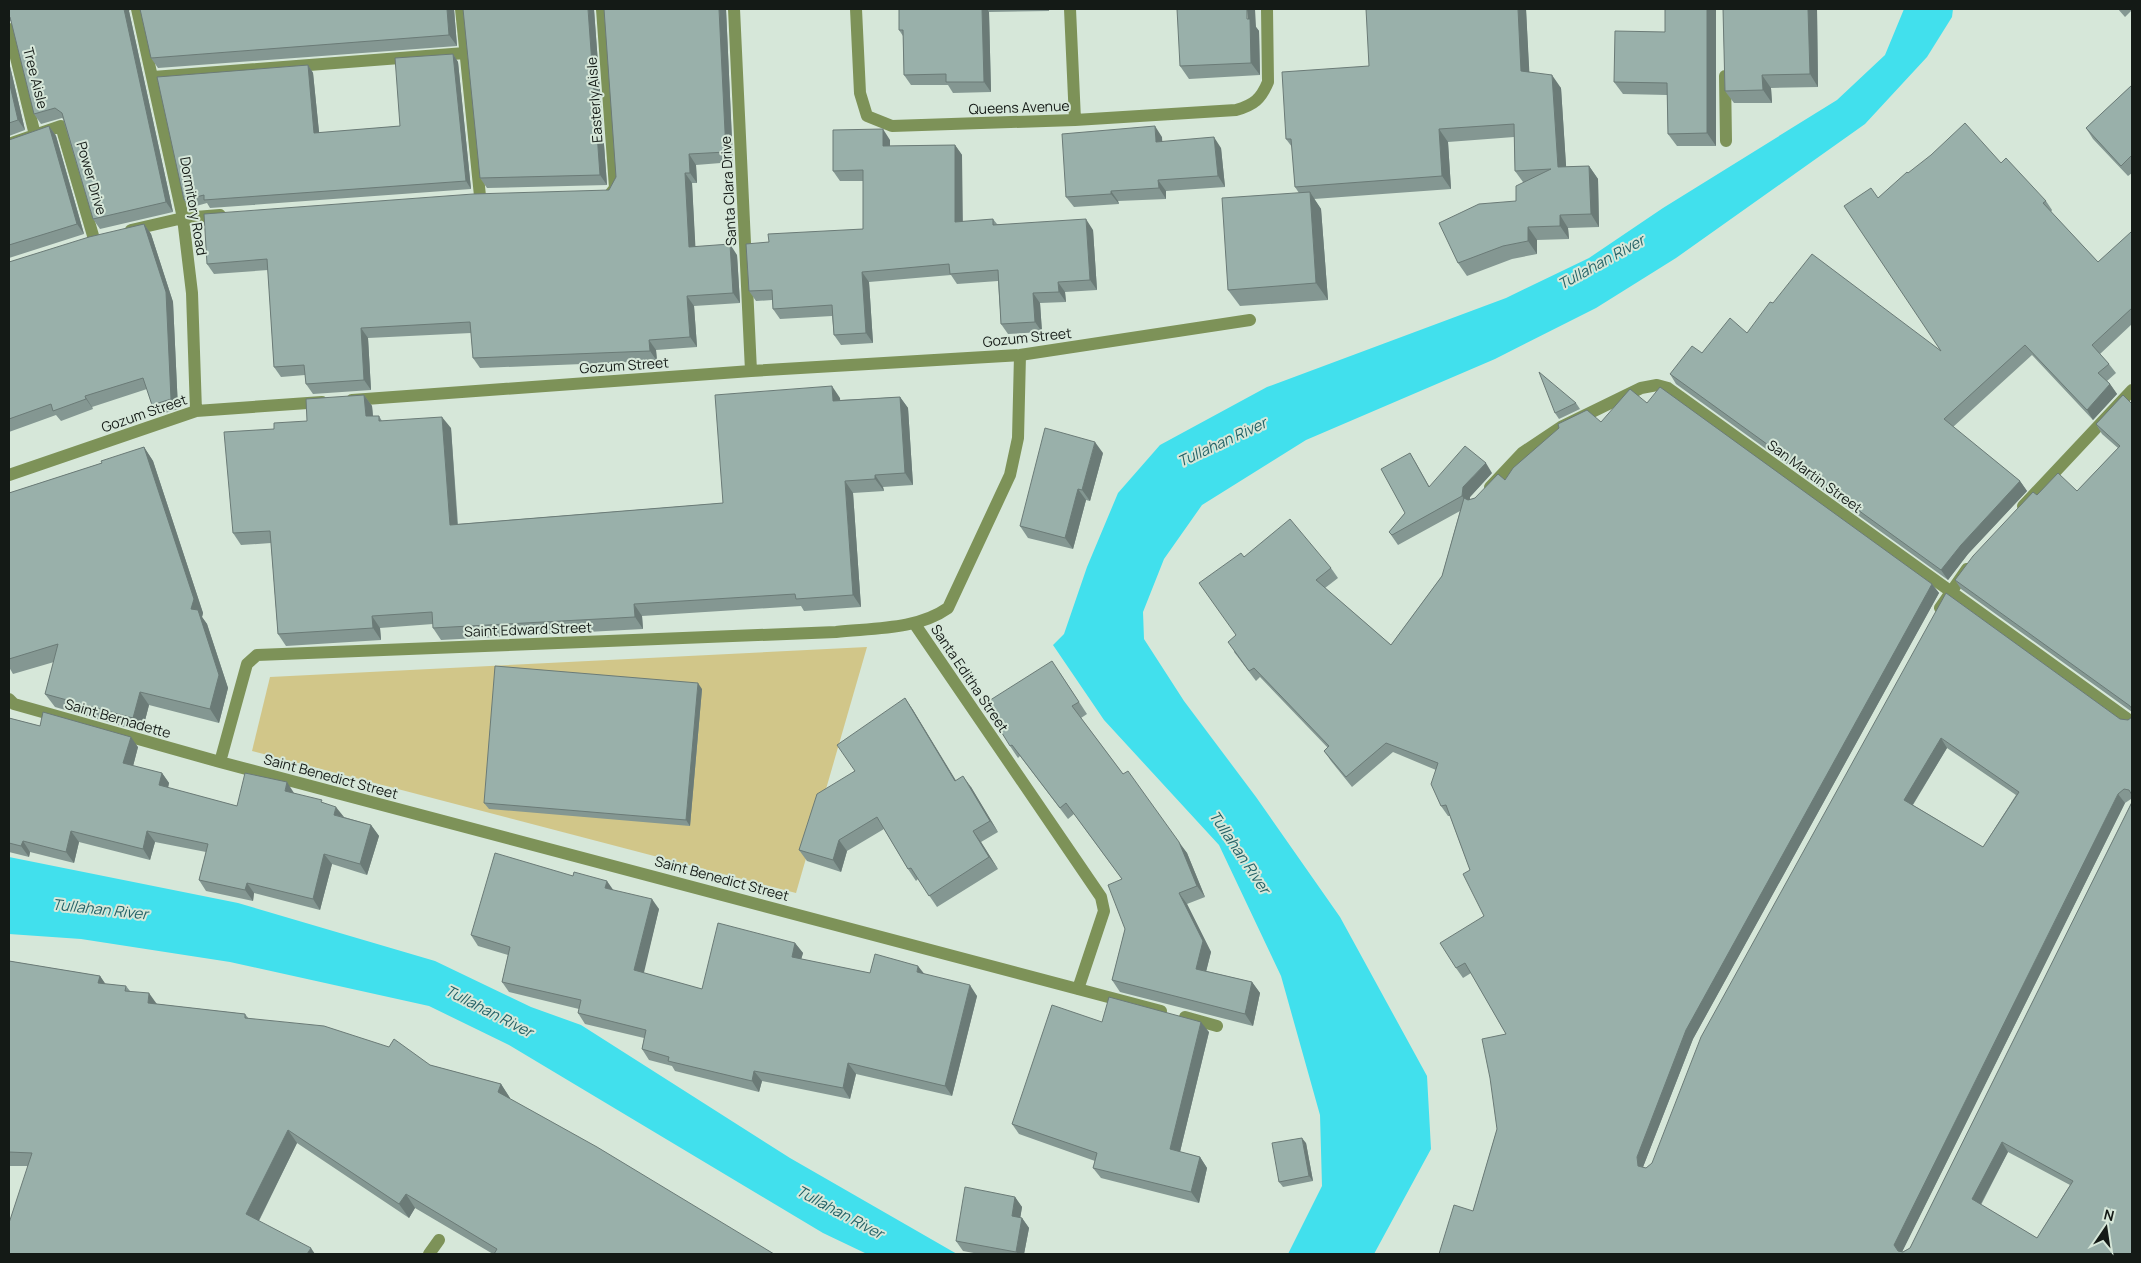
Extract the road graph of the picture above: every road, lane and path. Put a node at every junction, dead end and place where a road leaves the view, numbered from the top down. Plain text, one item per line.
1 (137, 9) edge
2 (461, 9) edge
3 (602, 9) edge
4 (734, 9) edge
5 (856, 9) edge
6 (1070, 9) edge
7 (1267, 9) edge
8 (9, 29) edge
9 (465, 53) junction
10 (1725, 65) edge
11 (13, 72) edge
12 (153, 77) junction
13 (1075, 120) junction
14 (36, 135) junction
15 (1726, 141) dead end
16 (9, 144) edge
17 (602, 193) edge
18 (479, 196) edge
19 (232, 214) edge
20 (183, 218) junction
21 (120, 232) edge
22 (94, 239) edge
23 (1250, 320) dead end
24 (1020, 355) junction
25 (751, 371) junction
26 (2132, 390) edge
27 (196, 411) junction
28 (9, 475) edge
29 (1482, 496) edge
30 (2014, 516) edge
31 (1974, 560) edge
32 (1949, 592) junction
33 (1935, 617) edge
34 (914, 623) junction
35 (9, 700) edge
36 (2132, 722) edge
37 (220, 762) junction
38 (1078, 989) junction
39 (1217, 1026) edge
40 (439, 1240) dead end
41 (429, 1254) edge

1 - 12 street, Dormitory Road
2 - 9 street
3 - 17 street, Easterly Aisle
4 - 25 street, Santa Clara Drive
5 - 13 street, Queens Avenue
6 - 13 street
7 - 13 street, Queens Avenue
8 - 11 street, Tree Aisle
9 - 12 street
9 - 18 street
10 - 15 street
11 - 14 street, Tree Aisle
12 - 20 street, Dormitory Road
14 - 16 street
14 - 22 street, Power Drive
19 - 20 street
20 - 21 street
20 - 27 street, Dormitory Road
23 - 24 street, Gozum Street
24 - 25 street, Gozum Street
24 - 34 street, Santa Editha Street
25 - 27 street, Gozum Street
26 - 30 street
27 - 28 street, Gozum Street
29 - 32 street, San Martin Street
31 - 32 street
32 - 33 street
32 - 36 street, San Martin Street
34 - 37 street, Saint Edward Street
34 - 38 street, Santa Editha Street
35 - 37 street, Saint Bernadette
37 - 38 street, Saint Benedict Street
38 - 39 street, Saint Benedict Street
40 - 41 street

